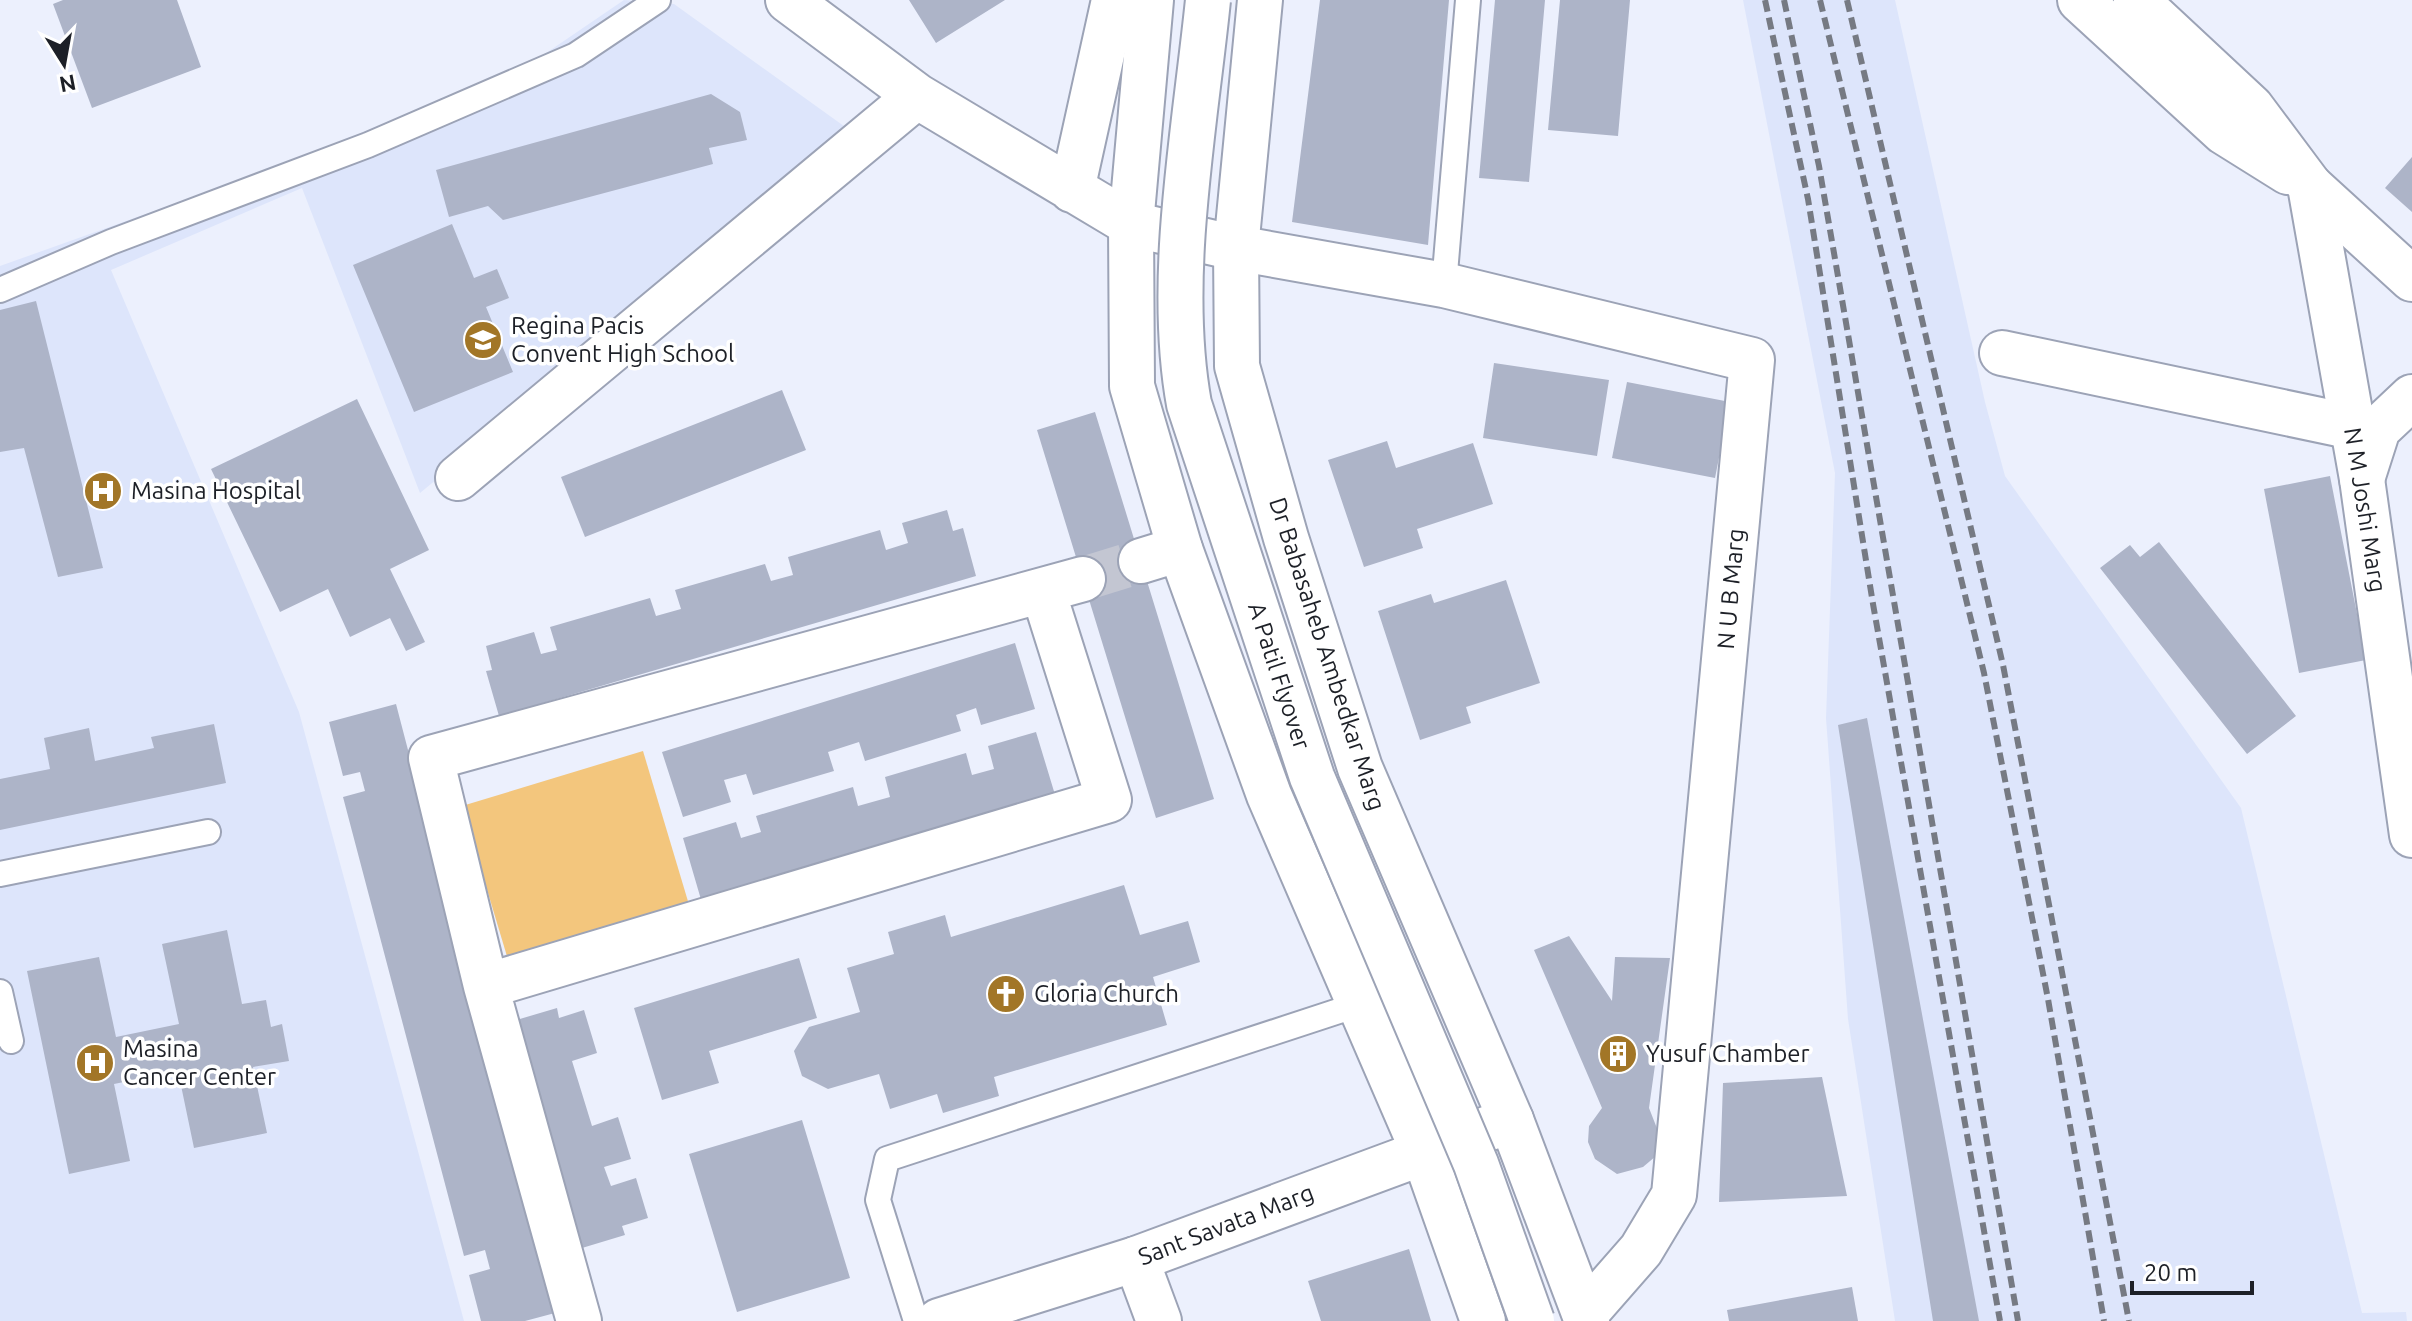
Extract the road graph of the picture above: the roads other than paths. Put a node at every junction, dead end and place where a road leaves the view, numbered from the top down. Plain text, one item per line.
1 (658, 0) edge
2 (788, 0) edge
3 (1114, 0) edge
4 (1151, 0) edge
5 (1208, 0) edge
6 (1260, 0) edge
7 (1468, 0) edge
8 (2080, 0) edge
9 (2136, 0) edge
10 (917, 96) junction
11 (2310, 186) junction
12 (1072, 190) junction
13 (1131, 224) junction
14 (1236, 248) junction
15 (2412, 279) edge
16 (1444, 285) junction
17 (0, 290) edge
18 (2002, 353) dead end
19 (2412, 397) edge
20 (2353, 427) junction
21 (458, 478) dead end
22 (2362, 479) junction
23 (208, 832) dead end
24 (2412, 835) edge
25 (0, 874) edge
26 (486, 986) junction
27 (0, 992) edge
28 (1357, 1005) junction
29 (11, 1041) dead end
30 (1511, 1120) junction
31 (1423, 1151) junction
32 (1136, 1259) junction
33 (1586, 1317) edge
34 (579, 1321) edge
35 (916, 1321) edge
36 (939, 1321) edge
37 (1159, 1321) edge
38 (1483, 1321) edge
39 (1532, 1321) edge

1 - 17 lane
2 - 10 main road, N U B Marg
3 - 12 main road
4 - 13 main road
5 - 39 main road, A Patil Flyover, bridge
6 - 14 main road, Dr Babasaheb Ambedkar Marg
7 - 16 lane
8 - 11 main road
9 - 11 main road, N M Joshi Marg
10 - 12 main road, N U B Marg
10 - 21 main road
11 - 15 main road
11 - 20 main road, N M Joshi Marg
12 - 13 main road, N U B Marg
13 - 14 main road, N U B Marg
13 - 28 main road
14 - 16 main road, N U B Marg
14 - 30 main road, Dr Babasaheb Ambedkar Marg
16 - 33 main road, N U B Marg
18 - 20 main road
19 - 22 main road
20 - 22 main road, N M Joshi Marg
22 - 24 main road, N M Joshi Marg
23 - 25 lane
26 - 26 main road
26 - 34 main road
27 - 29 lane
28 - 31 main road
28 - 35 lane
30 - 31 main road, Sant Savata Marg
30 - 33 main road, Dr Babasaheb Ambedkar Marg
31 - 32 main road, Sant Savata Marg
31 - 38 main road
32 - 36 main road, Sant Savata Marg
32 - 37 main road

